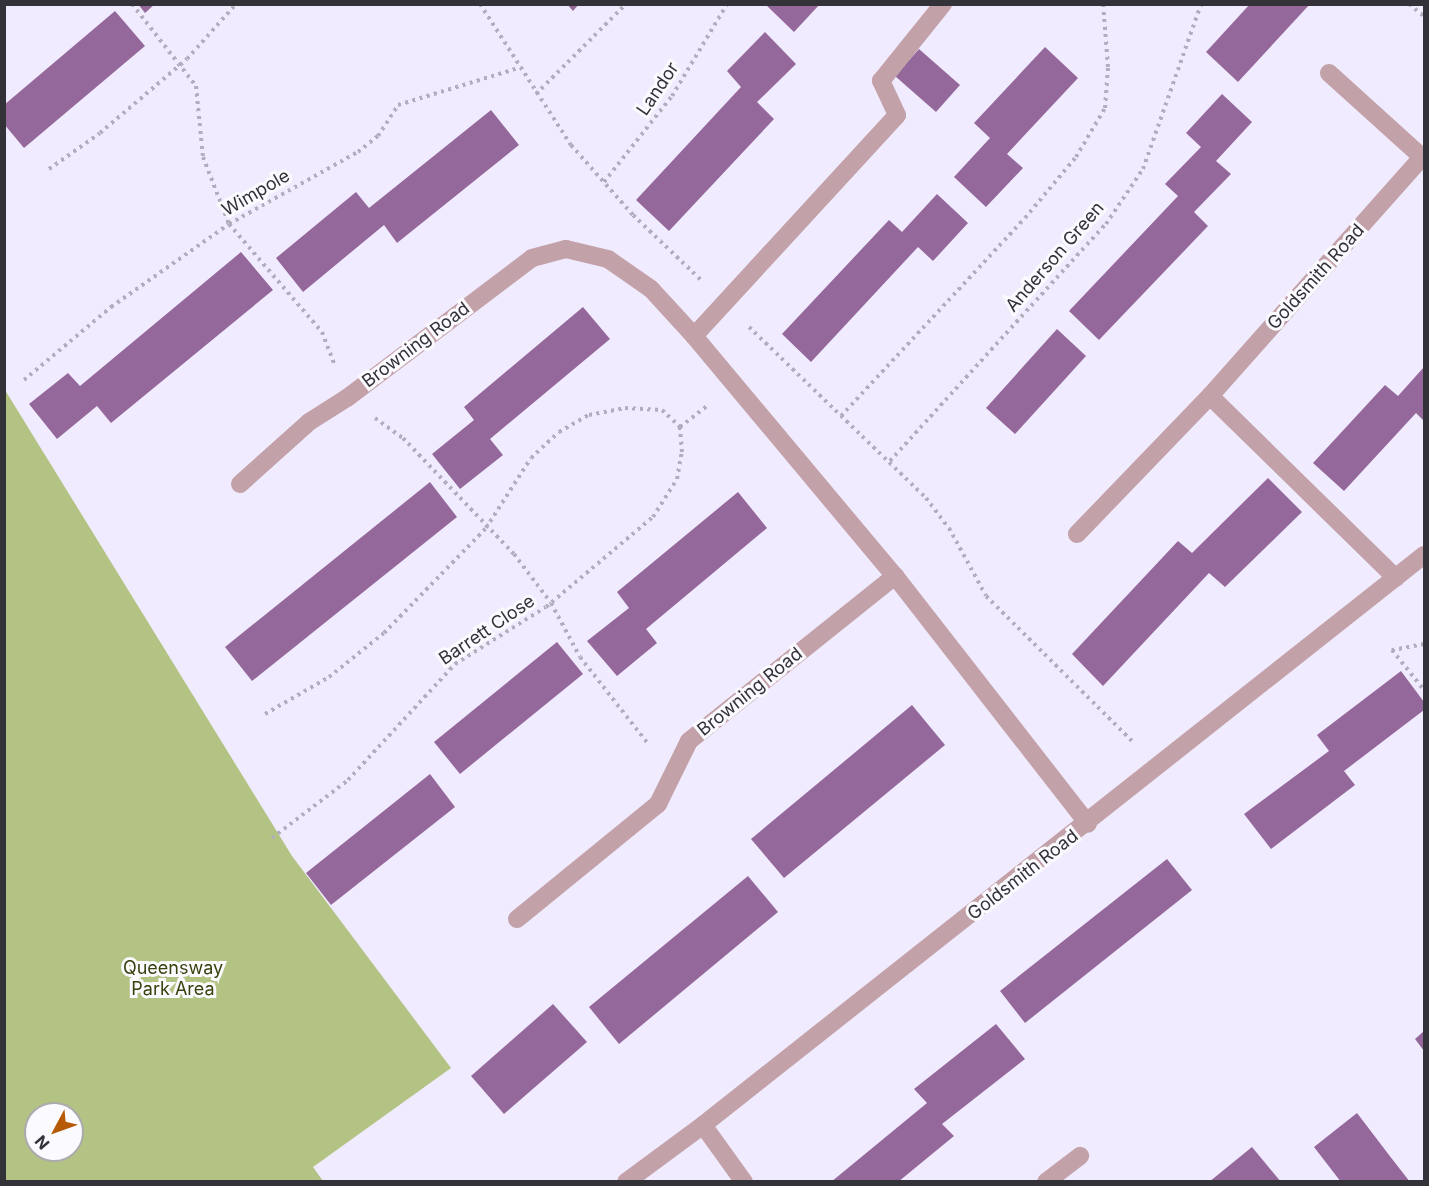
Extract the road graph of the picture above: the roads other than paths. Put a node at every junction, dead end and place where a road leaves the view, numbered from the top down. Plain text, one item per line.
1 (943, 4) edge
2 (1329, 73) dead end
3 (694, 336) junction
4 (1210, 396) junction
5 (240, 484) dead end
6 (1077, 534) dead end
7 (1425, 555) edge
8 (895, 576) junction
9 (1395, 578) junction
10 (1089, 824) junction
11 (517, 919) dead end
12 (703, 1125) junction
13 (1080, 1156) dead end
14 (626, 1182) edge
15 (744, 1182) edge
16 (1046, 1182) edge

1 - 3 street
2 - 4 street, Goldsmith Road
3 - 5 street, Browning Road
3 - 8 street, Browning Road
4 - 6 street, Goldsmith Road
4 - 9 street
7 - 9 street, Goldsmith Road
8 - 10 street, Browning Road
8 - 11 street, Browning Road
9 - 10 street, Goldsmith Road
10 - 12 street, Goldsmith Road
12 - 14 street, Goldsmith Road
12 - 15 street
13 - 16 street

